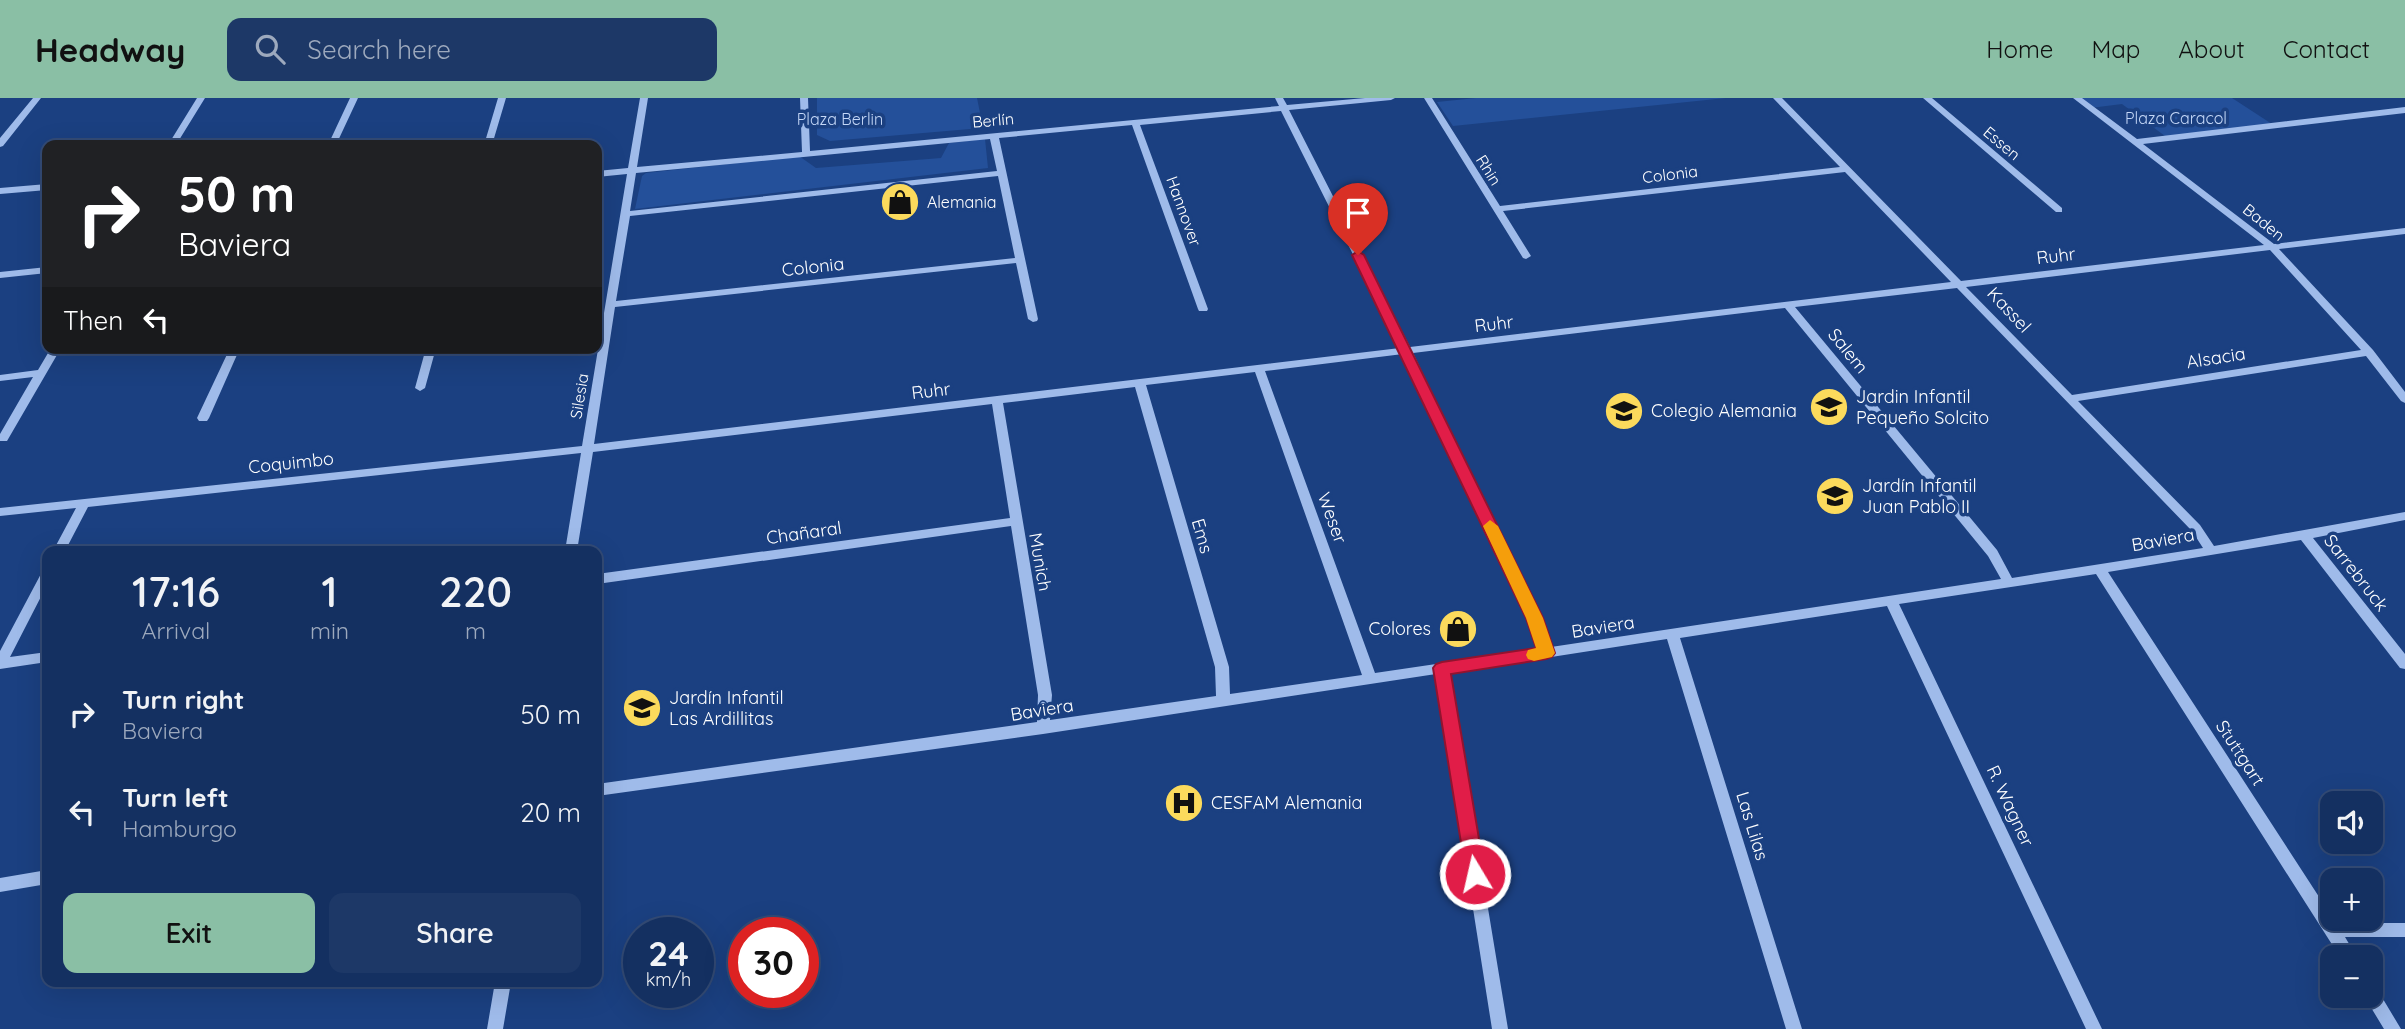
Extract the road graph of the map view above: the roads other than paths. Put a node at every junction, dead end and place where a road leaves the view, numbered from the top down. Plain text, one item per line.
1 (37, 98) edge
2 (201, 98) edge
3 (354, 98) edge
4 (502, 98) edge
5 (644, 98) edge
6 (804, 98) edge
7 (1279, 98) edge
8 (1391, 98) edge
9 (1428, 98) edge
10 (1777, 98) edge
11 (1927, 98) edge
12 (2077, 98) edge
13 (1284, 108) junction
14 (2405, 110) edge
15 (1135, 122) junction
16 (994, 136) junction
17 (175, 140) edge
18 (334, 140) edge
19 (489, 140) edge
20 (2136, 142) junction
21 (0, 144) edge
22 (806, 154) junction
23 (1847, 169) junction
24 (632, 171) junction
25 (1002, 173) junction
26 (602, 174) edge
27 (42, 187) edge
28 (0, 191) edge
29 (1497, 209) junction
30 (2059, 210) dead end
31 (625, 214) junction
32 (2405, 231) edge
33 (2271, 246) junction
34 (1526, 256) dead end
35 (1020, 260) junction
36 (42, 271) edge
37 (0, 275) edge
38 (1963, 286) junction
39 (610, 305) junction
40 (1789, 307) junction
41 (1203, 309) dead end
42 (1033, 319) dead end
43 (1407, 352) junction
44 (2369, 352) junction
45 (602, 353) edge
46 (52, 354) edge
47 (232, 354) edge
48 (429, 354) edge
49 (602, 354) edge
50 (1259, 370) junction
51 (41, 373) junction
52 (0, 378) edge
53 (1140, 384) junction
54 (420, 388) dead end
55 (2405, 399) edge
56 (2069, 400) junction
57 (997, 401) junction
58 (203, 418) dead end
59 (3, 438) dead end
60 (586, 449) junction
61 (85, 502) junction
62 (0, 512) edge
63 (2405, 516) edge
64 (1016, 521) junction
65 (2305, 536) junction
66 (62, 546) edge
67 (571, 546) edge
68 (2210, 550) junction
69 (2099, 569) junction
70 (602, 578) edge
71 (42, 583) edge
72 (2009, 583) junction
73 (1891, 600) junction
74 (1672, 634) junction
75 (1546, 653) junction
76 (42, 658) edge
77 (0, 664) edge
78 (2405, 664) edge
79 (1442, 668) junction
80 (1370, 678) junction
81 (1223, 699) junction
82 (1043, 728) junction
83 (602, 789) edge
84 (42, 878) edge
85 (0, 885) edge
86 (2320, 911) edge
87 (2383, 930) edge
88 (2405, 930) edge
89 (501, 987) edge
90 (2380, 1008) edge
91 (495, 1029) edge
92 (1500, 1029) edge
93 (1794, 1029) edge
94 (2094, 1029) edge
95 (2393, 1029) edge

1 - 21 street
2 - 17 street
3 - 18 street
4 - 19 street
5 - 24 street, Silesia
6 - 22 street
7 - 13 street
8 - 13 street, Berlín
9 - 29 street, Rhin
10 - 23 street, Kassel
11 - 30 street, Essen
12 - 20 street, Baden
13 - 15 street, Berlín
13 - 43 street
14 - 20 street
15 - 16 street, Berlín
15 - 41 street, Hannover
16 - 22 street, Berlín
16 - 25 street
20 - 33 street, Baden
22 - 24 street, Berlín
23 - 29 street, Colonia
23 - 38 street, Kassel
24 - 26 street, Berlín
24 - 31 street, Silesia
25 - 31 street
25 - 35 street
27 - 28 street
29 - 34 street, Rhin
31 - 39 street, Silesia
32 - 33 street, Ruhr
33 - 38 street, Ruhr
33 - 44 street, Baden
35 - 39 street, Colonia
35 - 42 street
36 - 37 street
38 - 40 street, Ruhr
38 - 56 street, Kassel
39 - 45 street, Silesia
40 - 43 street, Ruhr
40 - 72 street, Salem
43 - 50 street, Ruhr
43 - 75 street
44 - 55 street, Baden
44 - 56 street, Alsacia
46 - 51 street
47 - 58 street
48 - 54 street
49 - 60 street, Silesia
50 - 53 street, Ruhr
50 - 80 street, Weser
51 - 52 street
51 - 59 street
53 - 57 street, Ruhr
53 - 81 street, Ems
56 - 68 street, Kassel
57 - 60 street, Ruhr
57 - 64 street, Munich
60 - 61 street, Coquimbo
60 - 67 street, Silesia
61 - 62 street, Coquimbo
61 - 66 street
63 - 65 street, Baviera
64 - 70 street, Chañaral
64 - 82 street, Munich
65 - 68 street, Baviera
65 - 78 street, Sarrebruck
68 - 69 street, Baviera
69 - 72 street, Baviera
69 - 86 street, Stuttgart
71 - 77 street
72 - 73 street, Baviera
73 - 74 street, Baviera
73 - 94 street, R. Wagner
74 - 75 street, Baviera
74 - 93 street, Las Lilas
75 - 79 street, Baviera
76 - 77 street
79 - 80 street, Baviera
79 - 92 street
80 - 81 street, Baviera
81 - 82 street, Baviera
82 - 83 street, Baviera
84 - 85 street
87 - 88 street
89 - 91 street
90 - 95 street

